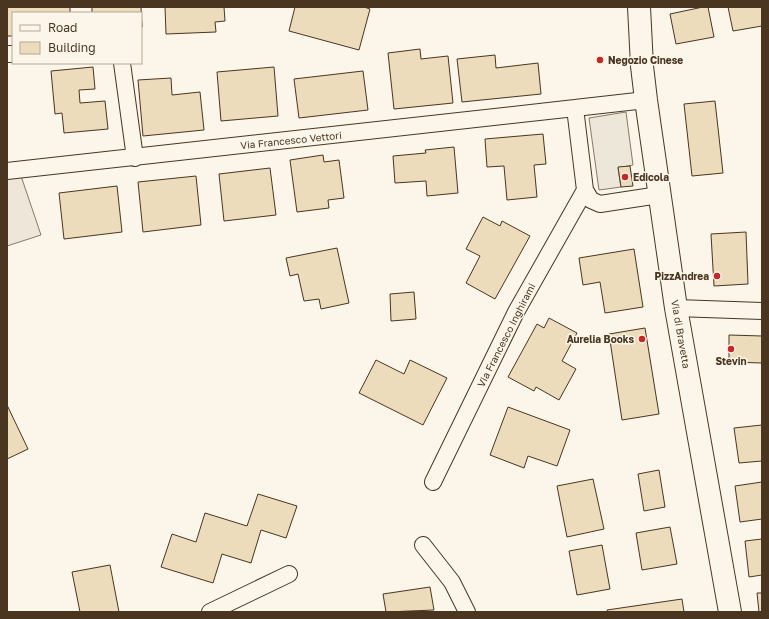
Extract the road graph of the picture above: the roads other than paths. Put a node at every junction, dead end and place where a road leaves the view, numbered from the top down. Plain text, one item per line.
1 (639, 7) edge
2 (122, 64) edge
3 (646, 100) junction
4 (575, 108) junction
5 (135, 158) junction
6 (7, 171) edge
7 (585, 190) junction
8 (660, 195) junction
9 (676, 308) junction
10 (762, 311) edge
11 (432, 482) dead end
12 (423, 544) dead end
13 (289, 574) dead end
14 (210, 612) edge
15 (467, 612) edge
16 (730, 612) edge

1 - 3 main road, Via di Bravetta
2 - 5 street
3 - 4 street, Via Francesco Vettori
3 - 8 main road, Via di Bravetta
4 - 5 street, Via Francesco Vettori
4 - 7 street
5 - 6 street, Via Francesco Vettori
7 - 8 street
7 - 11 street, Via Francesco Inghirami
8 - 9 main road, Via di Bravetta
9 - 10 street
9 - 16 main road, Via di Bravetta
12 - 15 street
13 - 14 street

